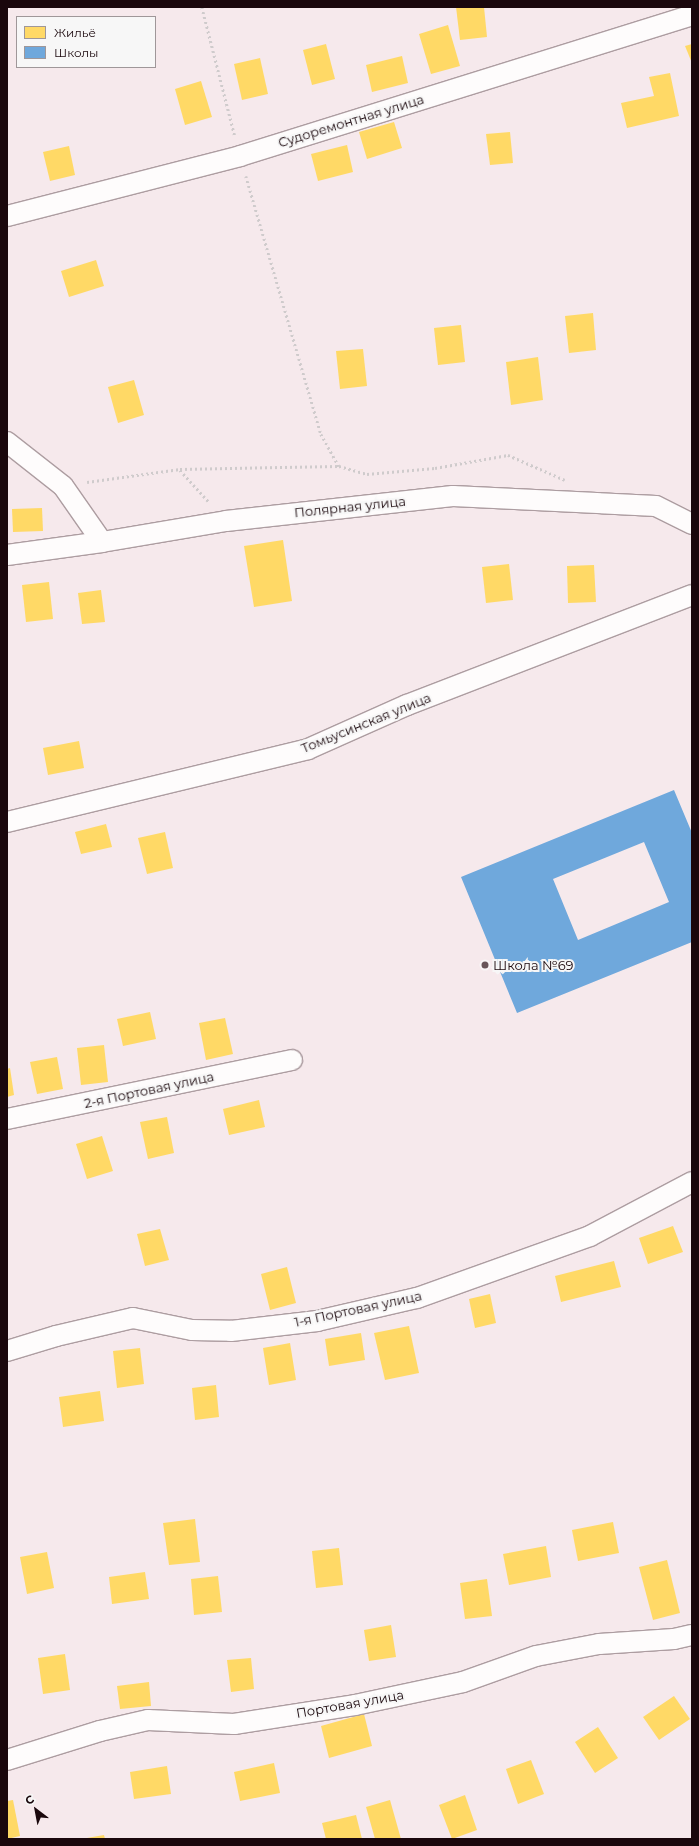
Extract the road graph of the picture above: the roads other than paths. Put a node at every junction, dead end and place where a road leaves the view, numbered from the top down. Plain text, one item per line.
1 (692, 15) edge
2 (7, 216) edge
3 (9, 443) edge
4 (692, 524) edge
5 (102, 542) junction
6 (7, 555) edge
7 (692, 595) edge
8 (7, 822) edge
9 (292, 1060) dead end
10 (7, 1119) edge
11 (692, 1182) edge
12 (7, 1351) edge
13 (692, 1635) edge
14 (7, 1760) edge

1 - 2 street, Судоремонтная улица
3 - 5 street
4 - 5 street, Полярная улица
5 - 6 street, Полярная улица
7 - 8 street, Томьусинская улица
9 - 10 street, 2-я Портовая улица
11 - 12 street, 1-я Портовая улица
13 - 14 street, Портовая улица

